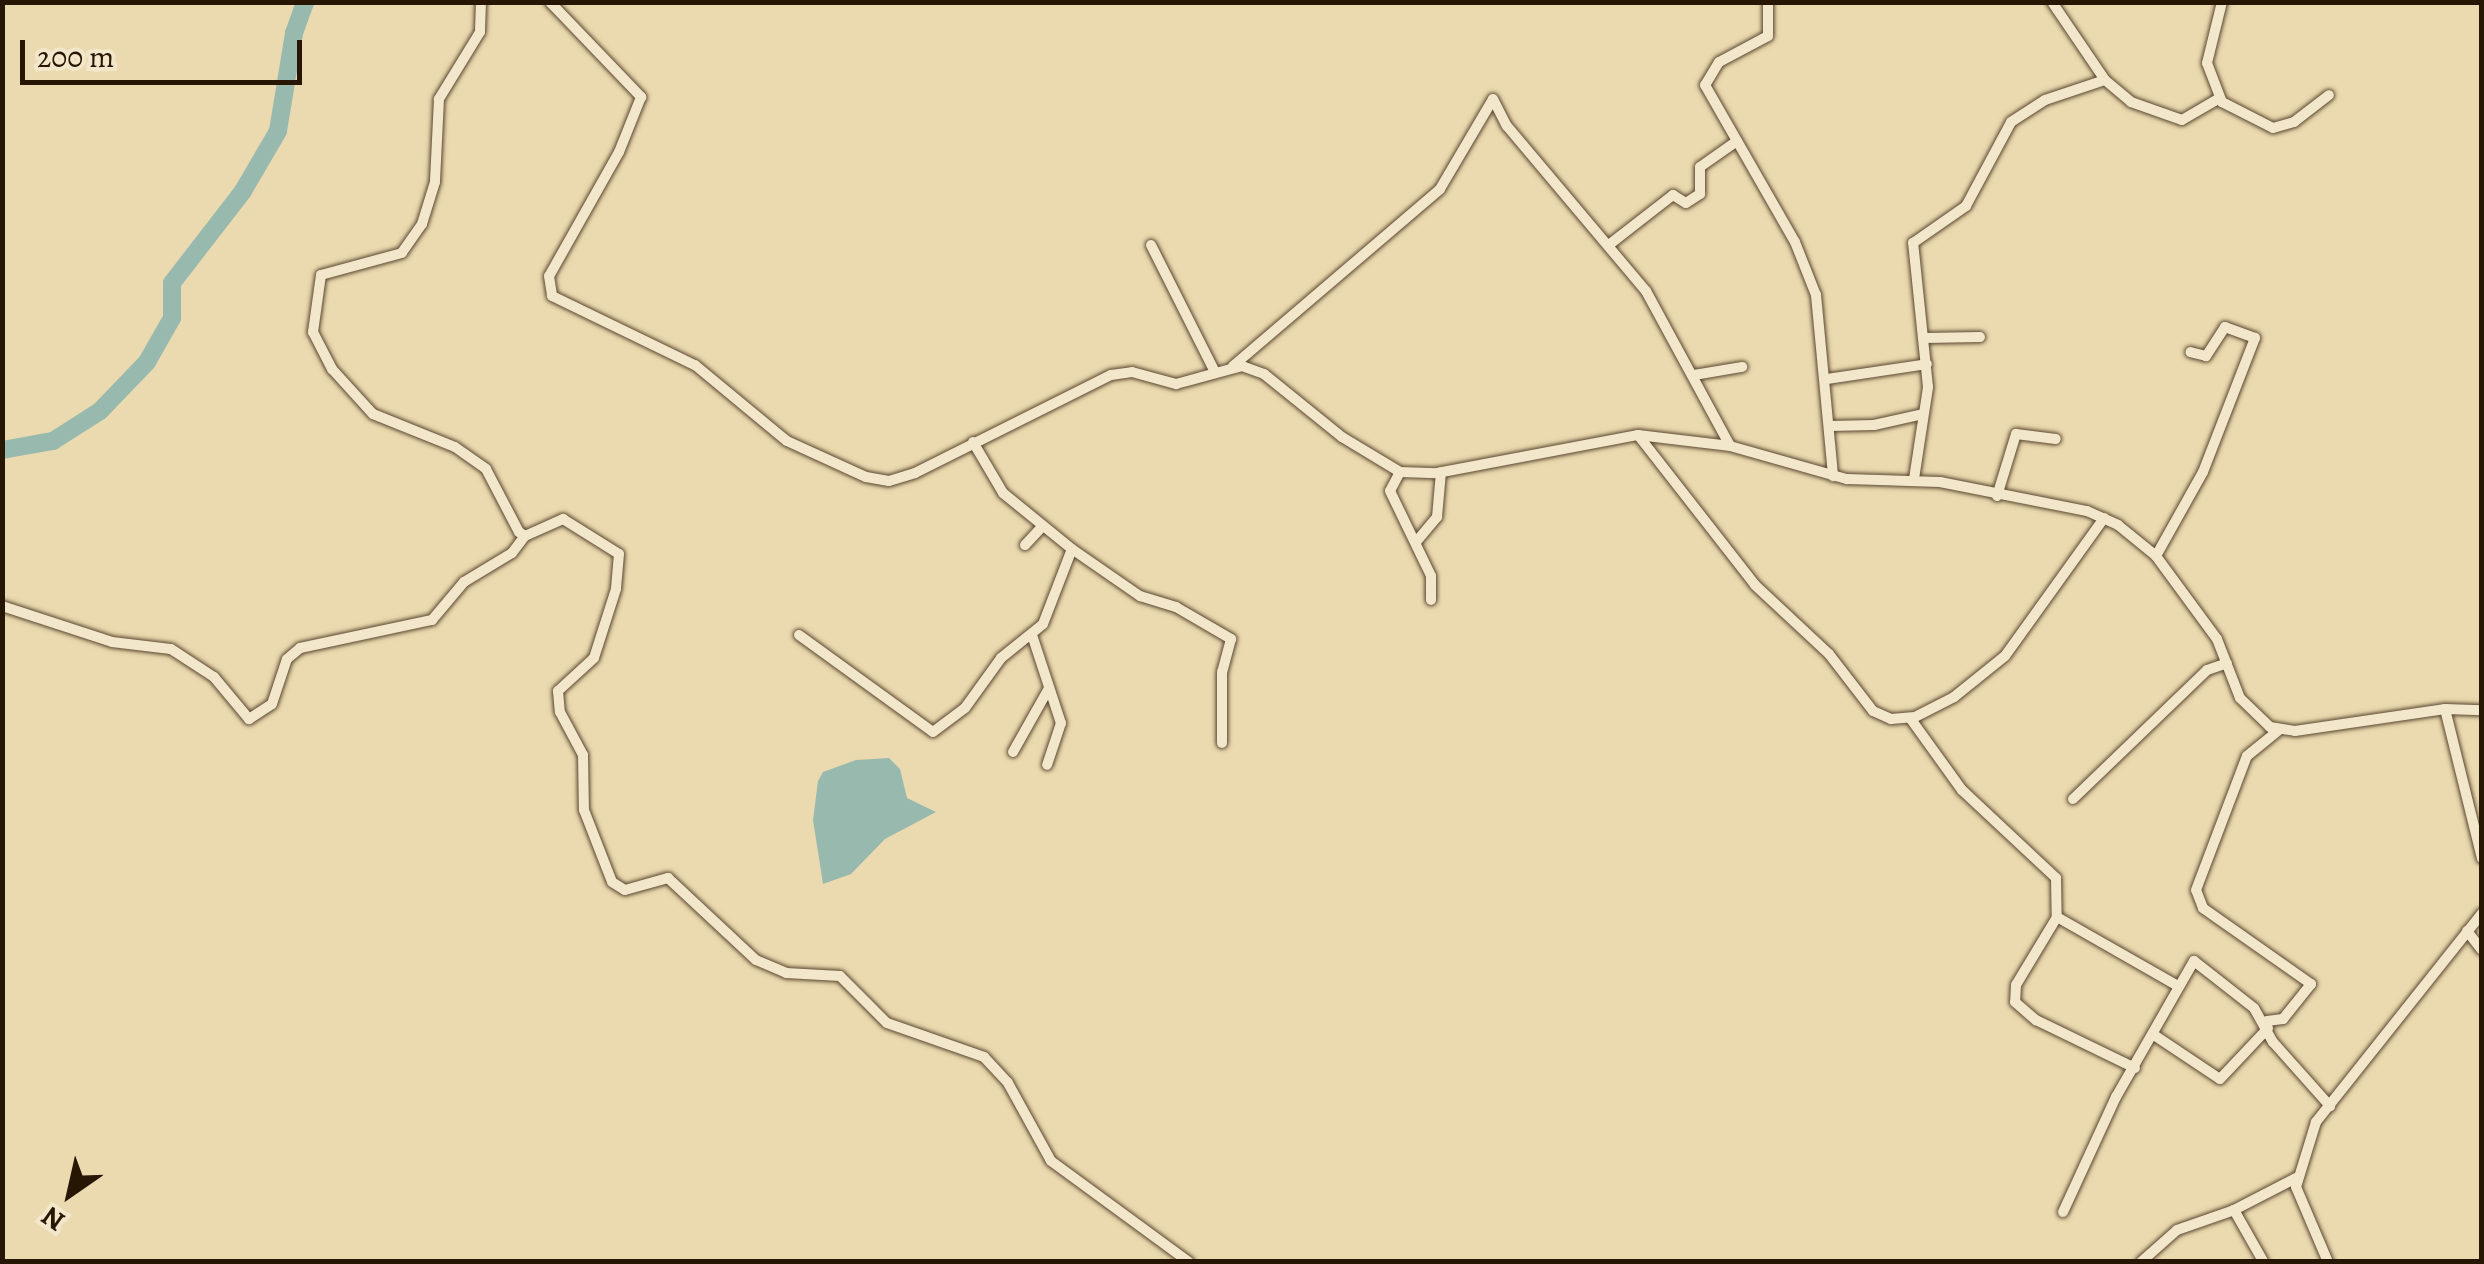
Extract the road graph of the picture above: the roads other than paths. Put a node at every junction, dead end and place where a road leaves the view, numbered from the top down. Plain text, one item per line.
1 (481, 2) edge
2 (550, 2) edge
3 (1768, 2) edge
4 (2052, 2) edge
5 (2222, 2) edge
6 (2106, 80) junction
7 (2329, 94) dead end
8 (2218, 99) junction
9 (1737, 141) junction
10 (1610, 244) junction
11 (1151, 246) dead end
12 (1980, 337) dead end
13 (1925, 338) junction
14 (2190, 352) dead end
15 (1927, 364) junction
16 (1233, 366) junction
17 (1742, 366) dead end
18 (1215, 372) junction
19 (1694, 375) junction
20 (1827, 378) junction
21 (1923, 414) junction
22 (1830, 426) junction
23 (1638, 435) junction
24 (2056, 439) dead end
25 (972, 442) junction
26 (1730, 446) junction
27 (1400, 472) junction
28 (1441, 472) junction
29 (1833, 476) junction
30 (1914, 479) junction
31 (1998, 496) junction
32 (2104, 518) junction
33 (1043, 526) junction
34 (525, 536) junction
35 (1416, 542) junction
36 (1025, 545) dead end
37 (1072, 549) junction
38 (2156, 556) junction
39 (1431, 600) dead end
40 (2, 606) edge
41 (798, 635) dead end
42 (1032, 635) junction
43 (2226, 663) junction
44 (1049, 688) junction
45 (2445, 708) junction
46 (2482, 710) edge
47 (1910, 718) junction
48 (2279, 730) junction
49 (1222, 743) dead end
50 (1012, 752) dead end
51 (1047, 765) dead end
52 (2072, 799) dead end
53 (2482, 858) edge
54 (2482, 913) edge
55 (2058, 917) junction
56 (2467, 931) junction
57 (2482, 950) edge
58 (2176, 984) junction
59 (2267, 1025) junction
60 (2154, 1035) junction
61 (2135, 1068) junction
62 (2330, 1106) junction
63 (2298, 1177) junction
64 (2234, 1210) junction
65 (2063, 1212) dead end
66 (2263, 1261) edge
67 (1189, 1262) edge
68 (2141, 1262) edge
69 (2328, 1262) edge

1 - 34 street
2 - 25 street
3 - 9 street
4 - 6 street
5 - 8 street
6 - 8 street
6 - 13 street
7 - 8 street
9 - 10 street
9 - 20 street
10 - 16 street
10 - 19 street
11 - 18 street
12 - 13 street
13 - 15 street
14 - 38 street
15 - 20 street
15 - 21 street
16 - 18 street
16 - 27 street
17 - 19 street
18 - 25 street
19 - 26 street
20 - 22 street
21 - 22 street
21 - 30 street
22 - 29 street
23 - 26 street
23 - 28 street
23 - 47 street
24 - 31 street
25 - 33 street
26 - 29 street
27 - 28 street
27 - 35 street
28 - 35 street
29 - 30 street
30 - 31 street
31 - 32 street
32 - 38 street
32 - 47 street
33 - 36 street
33 - 37 street
34 - 40 street
34 - 67 street
35 - 39 street
37 - 42 street
37 - 49 street
38 - 43 street
41 - 42 street
42 - 44 street
43 - 48 street
43 - 52 street
44 - 50 street
44 - 51 street
45 - 46 street
45 - 48 street
45 - 53 street
47 - 55 street
48 - 59 street
54 - 56 street
55 - 58 street
55 - 61 street
56 - 57 street
56 - 62 street
58 - 59 street
58 - 60 street
59 - 60 street
59 - 62 street
60 - 61 street
61 - 65 street
62 - 63 street
63 - 64 street
63 - 69 street
64 - 66 street
64 - 68 street

